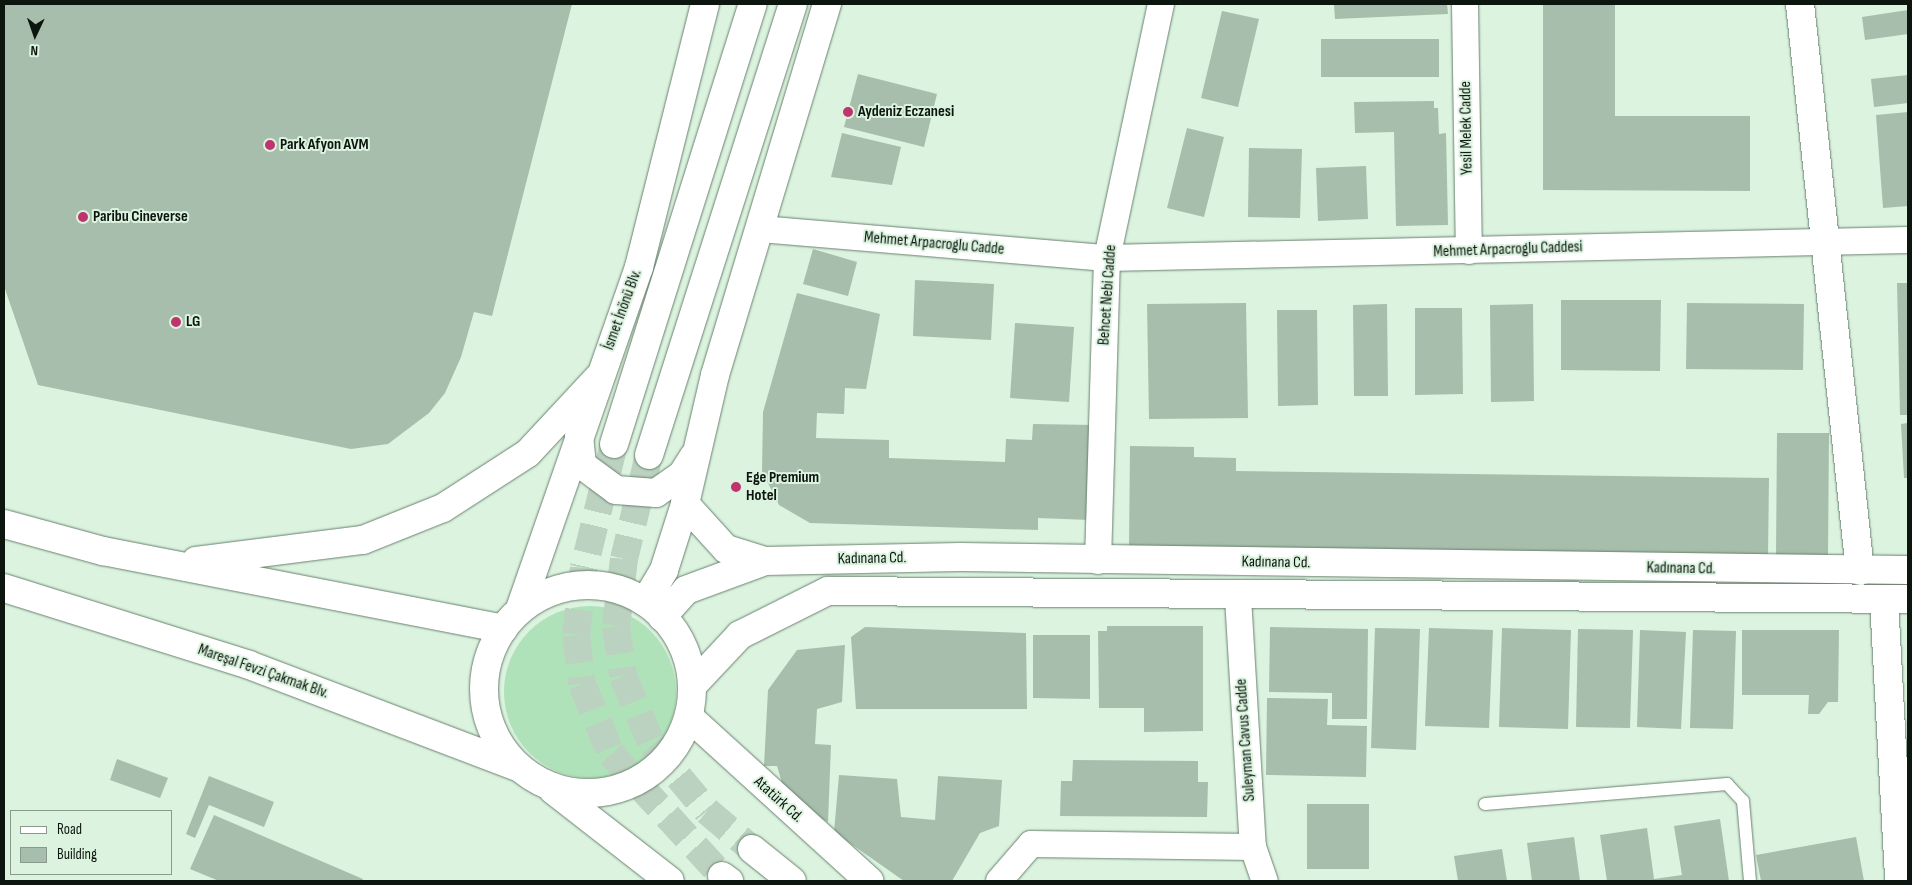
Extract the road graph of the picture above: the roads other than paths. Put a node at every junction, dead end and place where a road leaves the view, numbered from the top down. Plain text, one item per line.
1 (705, 4) edge
2 (753, 4) edge
3 (793, 4) edge
4 (827, 4) edge
5 (1161, 4) edge
6 (1465, 4) edge
7 (1800, 4) edge
8 (760, 230) junction
9 (1908, 240) edge
10 (1827, 241) junction
11 (1469, 251) junction
12 (1107, 258) junction
13 (598, 378) junction
14 (578, 436) junction
15 (614, 444) tunnel mouth
16 (698, 448) junction
17 (649, 455) tunnel mouth
18 (685, 504) junction
19 (4, 524) edge
20 (765, 561) junction
21 (1098, 561) junction
22 (170, 564) junction
23 (1908, 570) edge
24 (1860, 571) junction
25 (4, 588) edge
26 (1238, 597) junction
27 (1896, 600) edge
28 (654, 609) junction
29 (511, 619) junction
30 (693, 685) junction
31 (689, 717) junction
32 (518, 767) junction
33 (548, 786) junction
34 (1485, 804) dead end
35 (1253, 847) junction
36 (752, 849) tunnel mouth
37 (670, 881) edge
38 (792, 881) edge
39 (869, 881) edge
40 (1000, 881) edge
41 (1265, 881) edge
42 (1750, 881) edge
43 (1899, 881) edge

1 - 13 main road, İsmet İnönü Blv.
2 - 15 main road, İsmet İnönü Blv.
3 - 17 main road
4 - 8 main road
5 - 12 street, Behcet Nebi Cadde
6 - 11 street, Yesil Melek Cadde
7 - 10 main road
8 - 12 street, Mehmet Arpacroglu Cadde
8 - 16 main road
9 - 10 street, Mehmet Arpacroglu Caddesi
10 - 11 street, Mehmet Arpacroglu Caddesi
10 - 24 main road
11 - 12 street, Mehmet Arpacroglu Caddesi
12 - 21 street, Behcet Nebi Cadde
13 - 14 main road, İsmet İnönü Blv.
13 - 22 main road
14 - 16 main road
14 - 29 main road, İsmet İnönü Blv.
16 - 18 main road
18 - 20 main road
18 - 28 main road
19 - 22 main road
20 - 21 main road, Kadınana Cd.
20 - 28 main road, Kadınana Cd.
21 - 24 main road, Kadınana Cd.
22 - 29 main road
23 - 24 main road, Kadınana Cd.
25 - 32 main road, Mareşal Fevzi Çakmak Blv.
26 - 27 main road, Kadınana Cd.
26 - 30 main road, Kadınana Cd.
26 - 35 street, Suleyman Cavus Cadde
27 - 43 main road
28 - 29 main road
28 - 30 main road
29 - 32 main road, İsmet İnönü Blv.
30 - 31 main road
31 - 33 main road
31 - 39 main road, Atatürk Cd.
32 - 33 main road
33 - 37 main road
34 - 42 lane
35 - 40 street
35 - 41 street, Suleyman Cavus Cadde
36 - 38 main road

